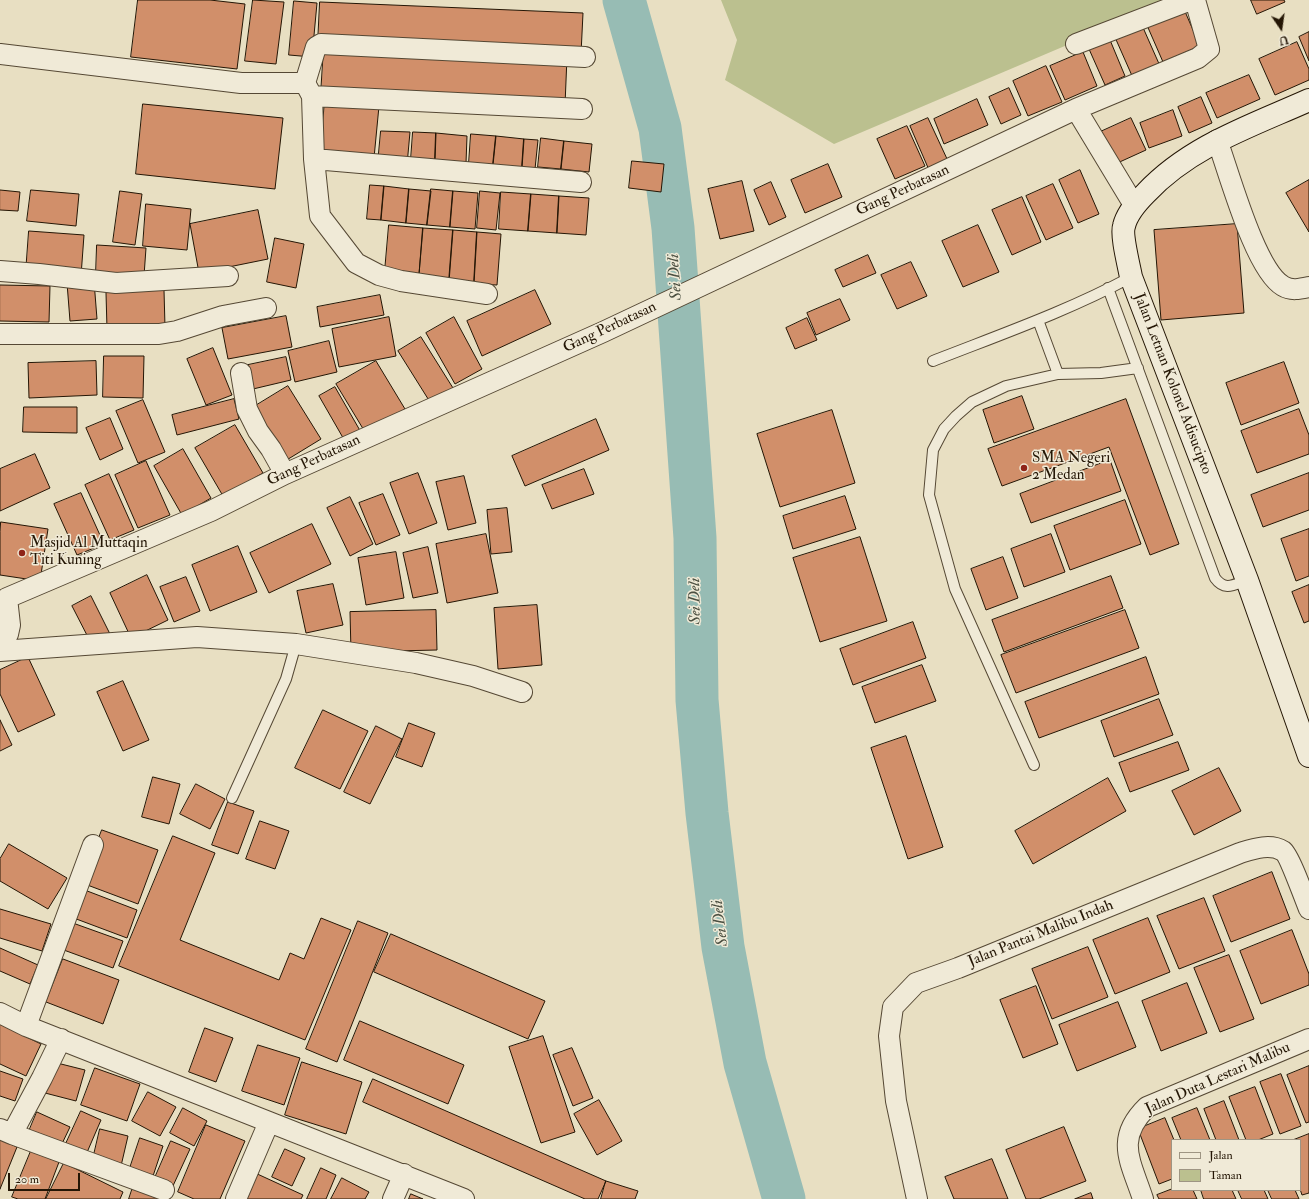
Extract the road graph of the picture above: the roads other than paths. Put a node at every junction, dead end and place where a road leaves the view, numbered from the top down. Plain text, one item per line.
1 (1191, 0) edge
2 (1195, 0) edge
3 (1076, 44) dead end
4 (0, 54) edge
5 (585, 57) dead end
6 (309, 90) junction
7 (1309, 100) edge
8 (582, 109) dead end
9 (1076, 109) junction
10 (1218, 140) junction
11 (314, 159) junction
12 (581, 182) dead end
13 (1134, 205) junction
14 (0, 271) edge
15 (228, 276) dead end
16 (1130, 277) junction
17 (1108, 288) junction
18 (1309, 288) edge
19 (488, 294) dead end
20 (266, 308) dead end
21 (1038, 320) junction
22 (0, 334) edge
23 (933, 361) dead end
24 (1138, 368) junction
25 (241, 373) dead end
26 (1058, 374) junction
27 (285, 474) junction
28 (1247, 580) junction
29 (3, 592) edge
30 (296, 644) junction
31 (0, 647) edge
32 (0, 651) edge
33 (522, 692) dead end
34 (1309, 756) edge
35 (1034, 765) dead end
36 (232, 798) dead end
37 (93, 845) dead end
38 (1309, 909) edge
39 (0, 1013) edge
40 (26, 1026) junction
41 (61, 1039) junction
42 (1309, 1039) edge
43 (269, 1122) junction
44 (6, 1132) edge
45 (404, 1174) junction
46 (164, 1190) dead end
47 (236, 1199) edge
48 (393, 1199) edge
49 (464, 1199) edge
50 (917, 1199) edge
51 (1143, 1199) edge

1 - 3 street
2 - 9 street, Gang Perbatasan
4 - 6 street
5 - 6 street
6 - 8 street
6 - 11 street
7 - 10 main road, Jalan Letnan Kolonel Adisucipto
9 - 13 street
9 - 27 street, Gang Perbatasan
10 - 13 main road, Jalan Letnan Kolonel Adisucipto
10 - 18 street
11 - 12 street
11 - 19 street
13 - 16 main road, Jalan Letnan Kolonel Adisucipto
14 - 15 street
16 - 17 lane
16 - 28 main road, Jalan Letnan Kolonel Adisucipto
17 - 21 lane
17 - 24 lane
20 - 22 street
21 - 23 lane
21 - 26 lane
24 - 26 lane
24 - 28 lane
25 - 27 street
26 - 35 lane
27 - 29 street, Gang Perbatasan
28 - 34 main road, Jalan Letnan Kolonel Adisucipto
29 - 31 street, Gang Perbatasan
30 - 32 street
30 - 33 street
30 - 36 lane
37 - 40 street
38 - 50 street, Jalan Pantai Malibu Indah
39 - 40 street
40 - 41 street
41 - 43 street
41 - 44 street
42 - 51 street, Jalan Duta Lestari Malibu
43 - 45 street
43 - 47 street
44 - 46 street
45 - 48 street
45 - 49 street

